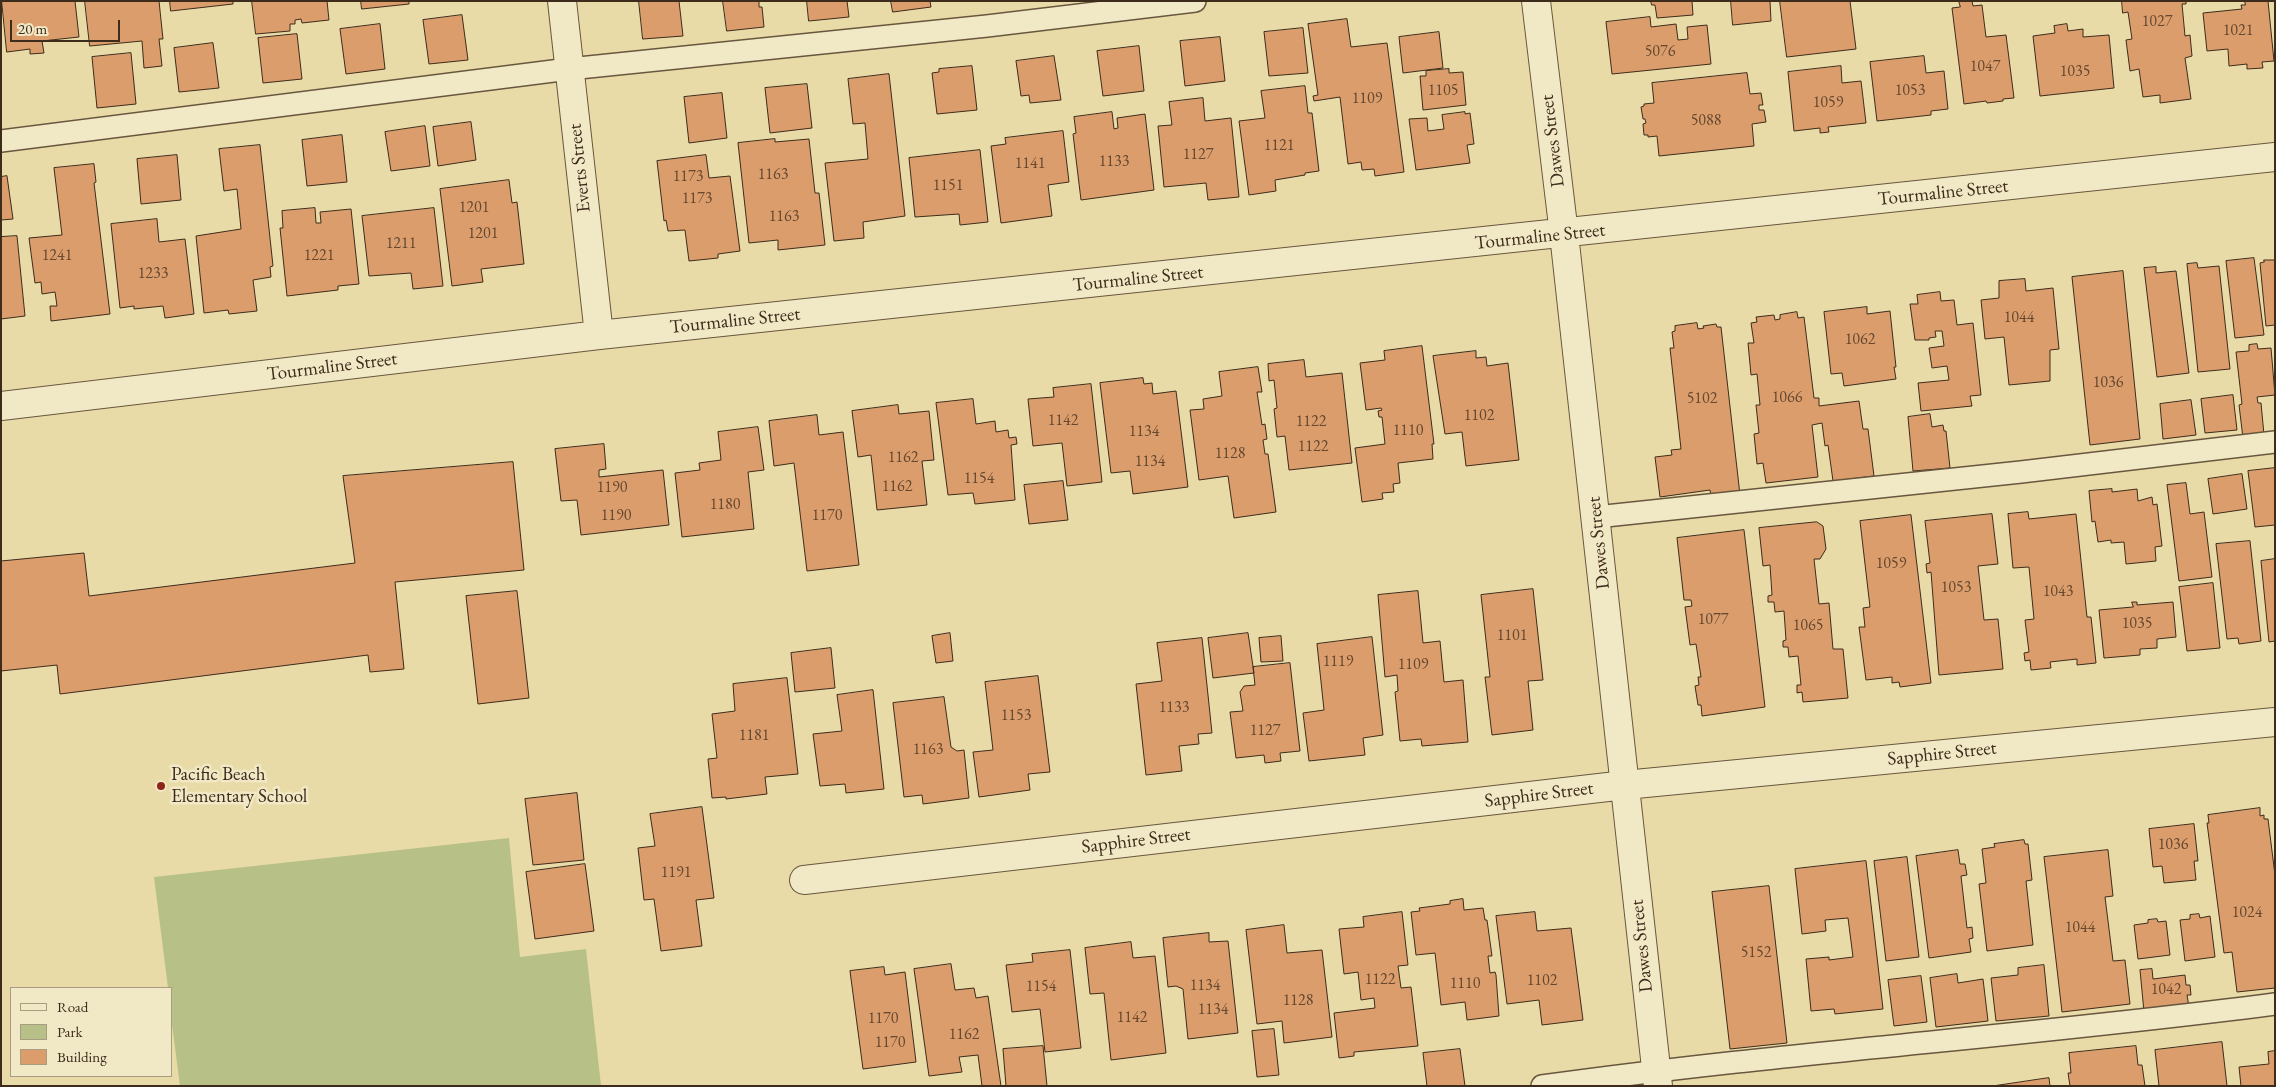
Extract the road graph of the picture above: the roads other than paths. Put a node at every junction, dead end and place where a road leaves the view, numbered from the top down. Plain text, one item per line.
1 (562, 1) edge
2 (1195, 1) edge
3 (1536, 1) edge
4 (569, 69) junction
5 (1, 141) edge
6 (2275, 157) edge
7 (1564, 234) junction
8 (599, 335) junction
9 (1, 406) edge
10 (2275, 442) edge
11 (1596, 517) junction
12 (2275, 722) edge
13 (1625, 785) junction
14 (804, 880) dead end
15 (2275, 1004) edge
16 (1657, 1078) edge
17 (1542, 1086) edge

1 - 4 street, Everts Street
2 - 4 lane
3 - 7 street, Dawes Street
4 - 5 lane
4 - 8 street, Everts Street
6 - 7 street, Tourmaline Street
7 - 8 street, Tourmaline Street
7 - 11 street, Dawes Street
8 - 9 street, Tourmaline Street
10 - 11 lane
11 - 13 street, Dawes Street
12 - 13 street, Sapphire Street
13 - 14 street, Sapphire Street
13 - 16 street, Dawes Street
15 - 16 lane
16 - 17 lane

